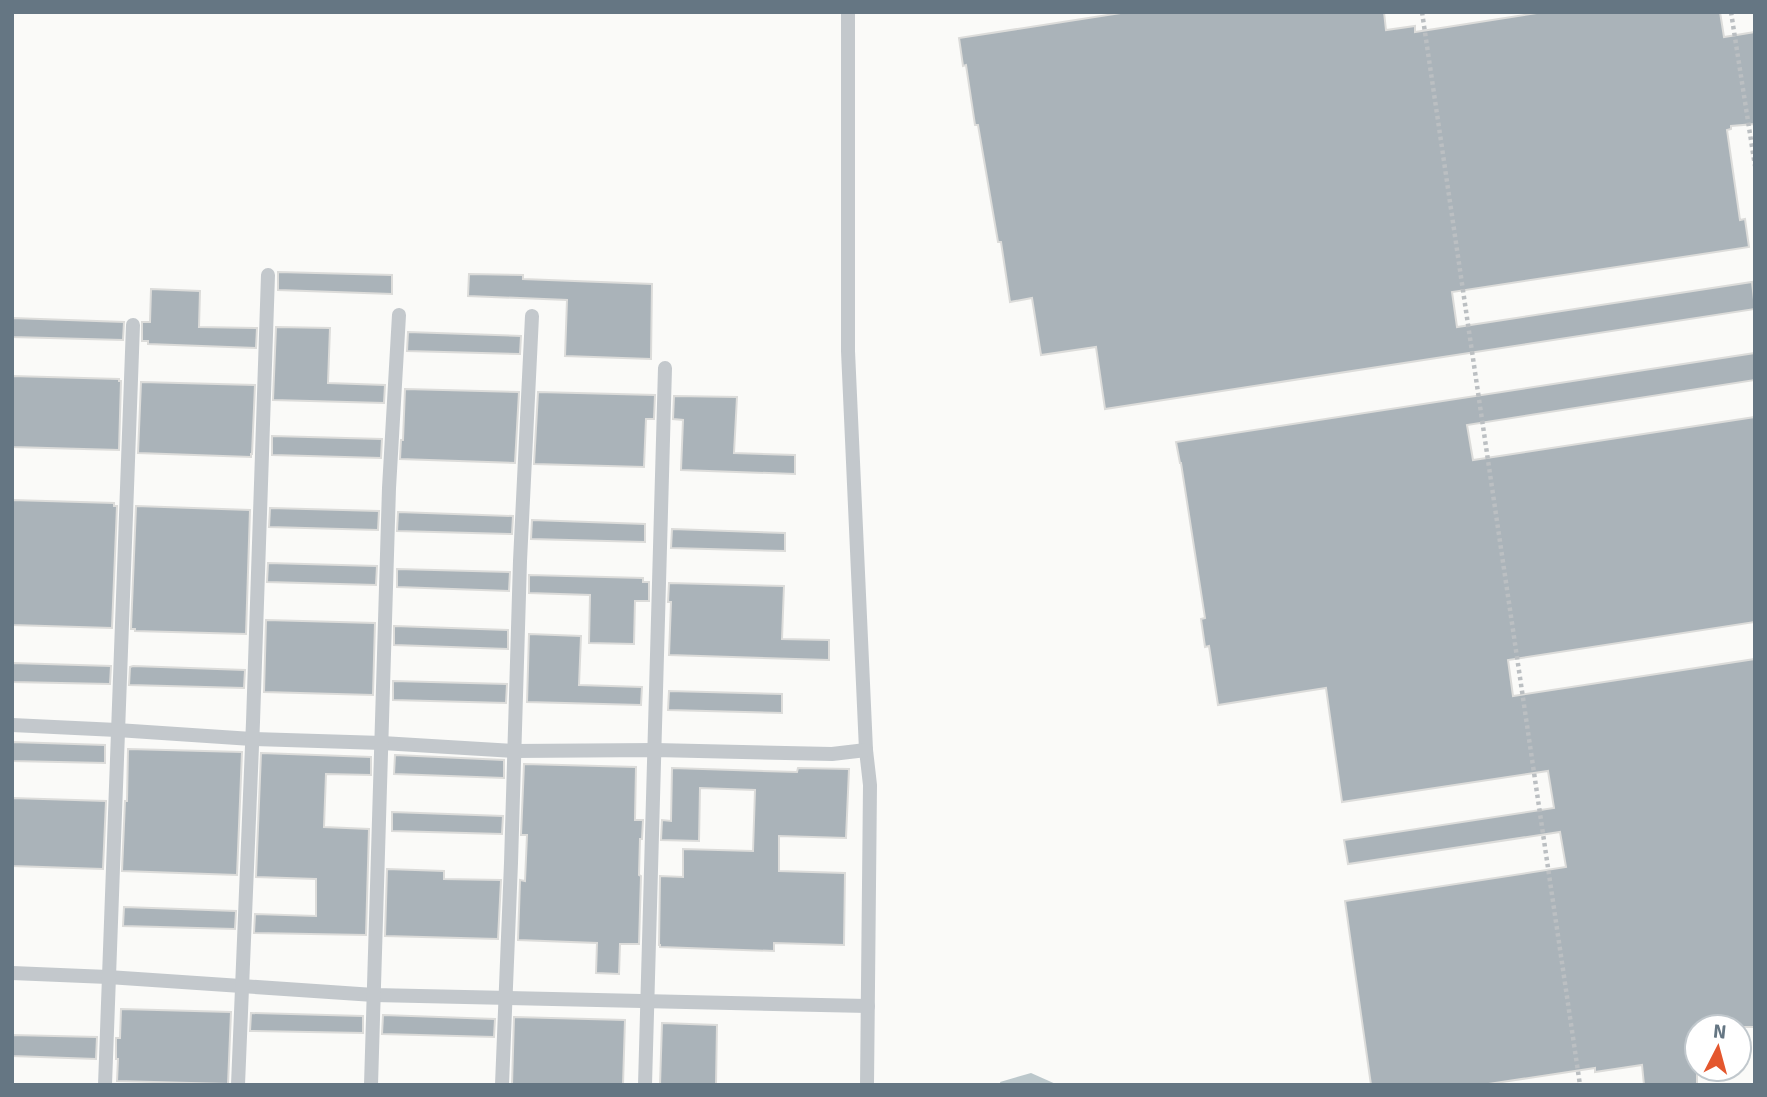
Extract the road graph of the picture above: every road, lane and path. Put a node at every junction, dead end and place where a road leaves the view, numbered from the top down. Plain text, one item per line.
1 (848, 12) edge
2 (1422, 12) edge
3 (1731, 12) edge
4 (1755, 166) edge
5 (268, 275) dead end
6 (399, 315) dead end
7 (532, 316) dead end
8 (133, 325) dead end
9 (665, 368) dead end
10 (12, 725) edge
11 (117, 730) junction
12 (252, 739) junction
13 (382, 743) junction
14 (655, 750) junction
15 (866, 750) junction
16 (514, 751) junction
17 (12, 973) edge
18 (108, 977) junction
19 (242, 987) junction
20 (374, 995) junction
21 (506, 998) junction
22 (648, 1001) junction
23 (868, 1006) junction
24 (106, 1085) edge
25 (238, 1085) edge
26 (370, 1085) edge
27 (502, 1085) edge
28 (645, 1085) edge
29 (867, 1085) edge
30 (1580, 1085) edge

1 - 15 lane
2 - 30 path
3 - 4 path
5 - 12 lane
6 - 13 lane
7 - 16 lane
8 - 11 lane
9 - 14 lane
10 - 11 lane
11 - 12 lane
11 - 18 lane
12 - 13 lane
12 - 19 lane
13 - 16 lane
13 - 20 lane
14 - 15 lane
14 - 16 lane
14 - 22 lane
15 - 23 lane
16 - 21 lane
17 - 18 lane
18 - 19 lane
18 - 24 lane
19 - 20 lane
19 - 25 lane
20 - 21 lane
20 - 26 lane
21 - 22 lane
21 - 27 lane
22 - 23 lane
22 - 28 lane
23 - 29 lane

